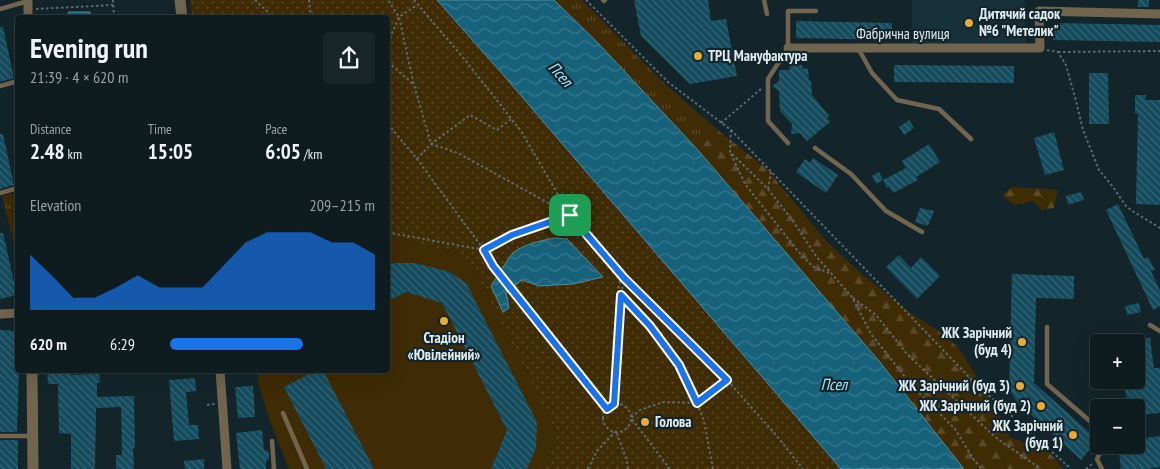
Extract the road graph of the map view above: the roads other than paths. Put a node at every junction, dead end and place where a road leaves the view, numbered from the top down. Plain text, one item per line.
1 (180, 0) edge
2 (764, 0) edge
3 (28, 1) edge
4 (0, 9) edge
5 (816, 11) dead end
6 (767, 14) dead end
7 (1160, 14) edge
8 (28, 15) edge
9 (182, 15) edge
10 (788, 48) junction
11 (858, 48) junction
12 (15, 82) edge
13 (0, 86) edge
14 (972, 139) dead end
15 (788, 143) dead end
16 (815, 148) dead end
17 (15, 189) edge
18 (0, 193) edge
19 (922, 232) dead end
20 (0, 314) edge
21 (15, 314) edge
22 (1150, 325) dead end
23 (1047, 327) dead end
24 (1160, 331) edge
25 (32, 373) edge
26 (220, 373) edge
27 (283, 413) dead end
28 (1090, 420) edge
29 (0, 436) edge
30 (34, 436) junction
31 (272, 440) dead end
32 (1100, 454) edge
33 (33, 469) edge
34 (227, 469) edge
35 (274, 469) edge
36 (307, 469) edge
37 (1102, 469) edge

1 - 9 street
2 - 6 lane
3 - 4 lane
3 - 8 street
5 - 10 lane
7 - 11 street, Фабрична вулиця
10 - 11 street, Фабрична вулиця
10 - 15 lane
11 - 14 lane
12 - 13 lane
16 - 19 lane
17 - 18 lane
20 - 21 street
22 - 24 lane
23 - 28 lane
25 - 30 street
26 - 34 street
27 - 36 lane
29 - 30 lane
30 - 33 street
31 - 35 lane
32 - 37 lane

